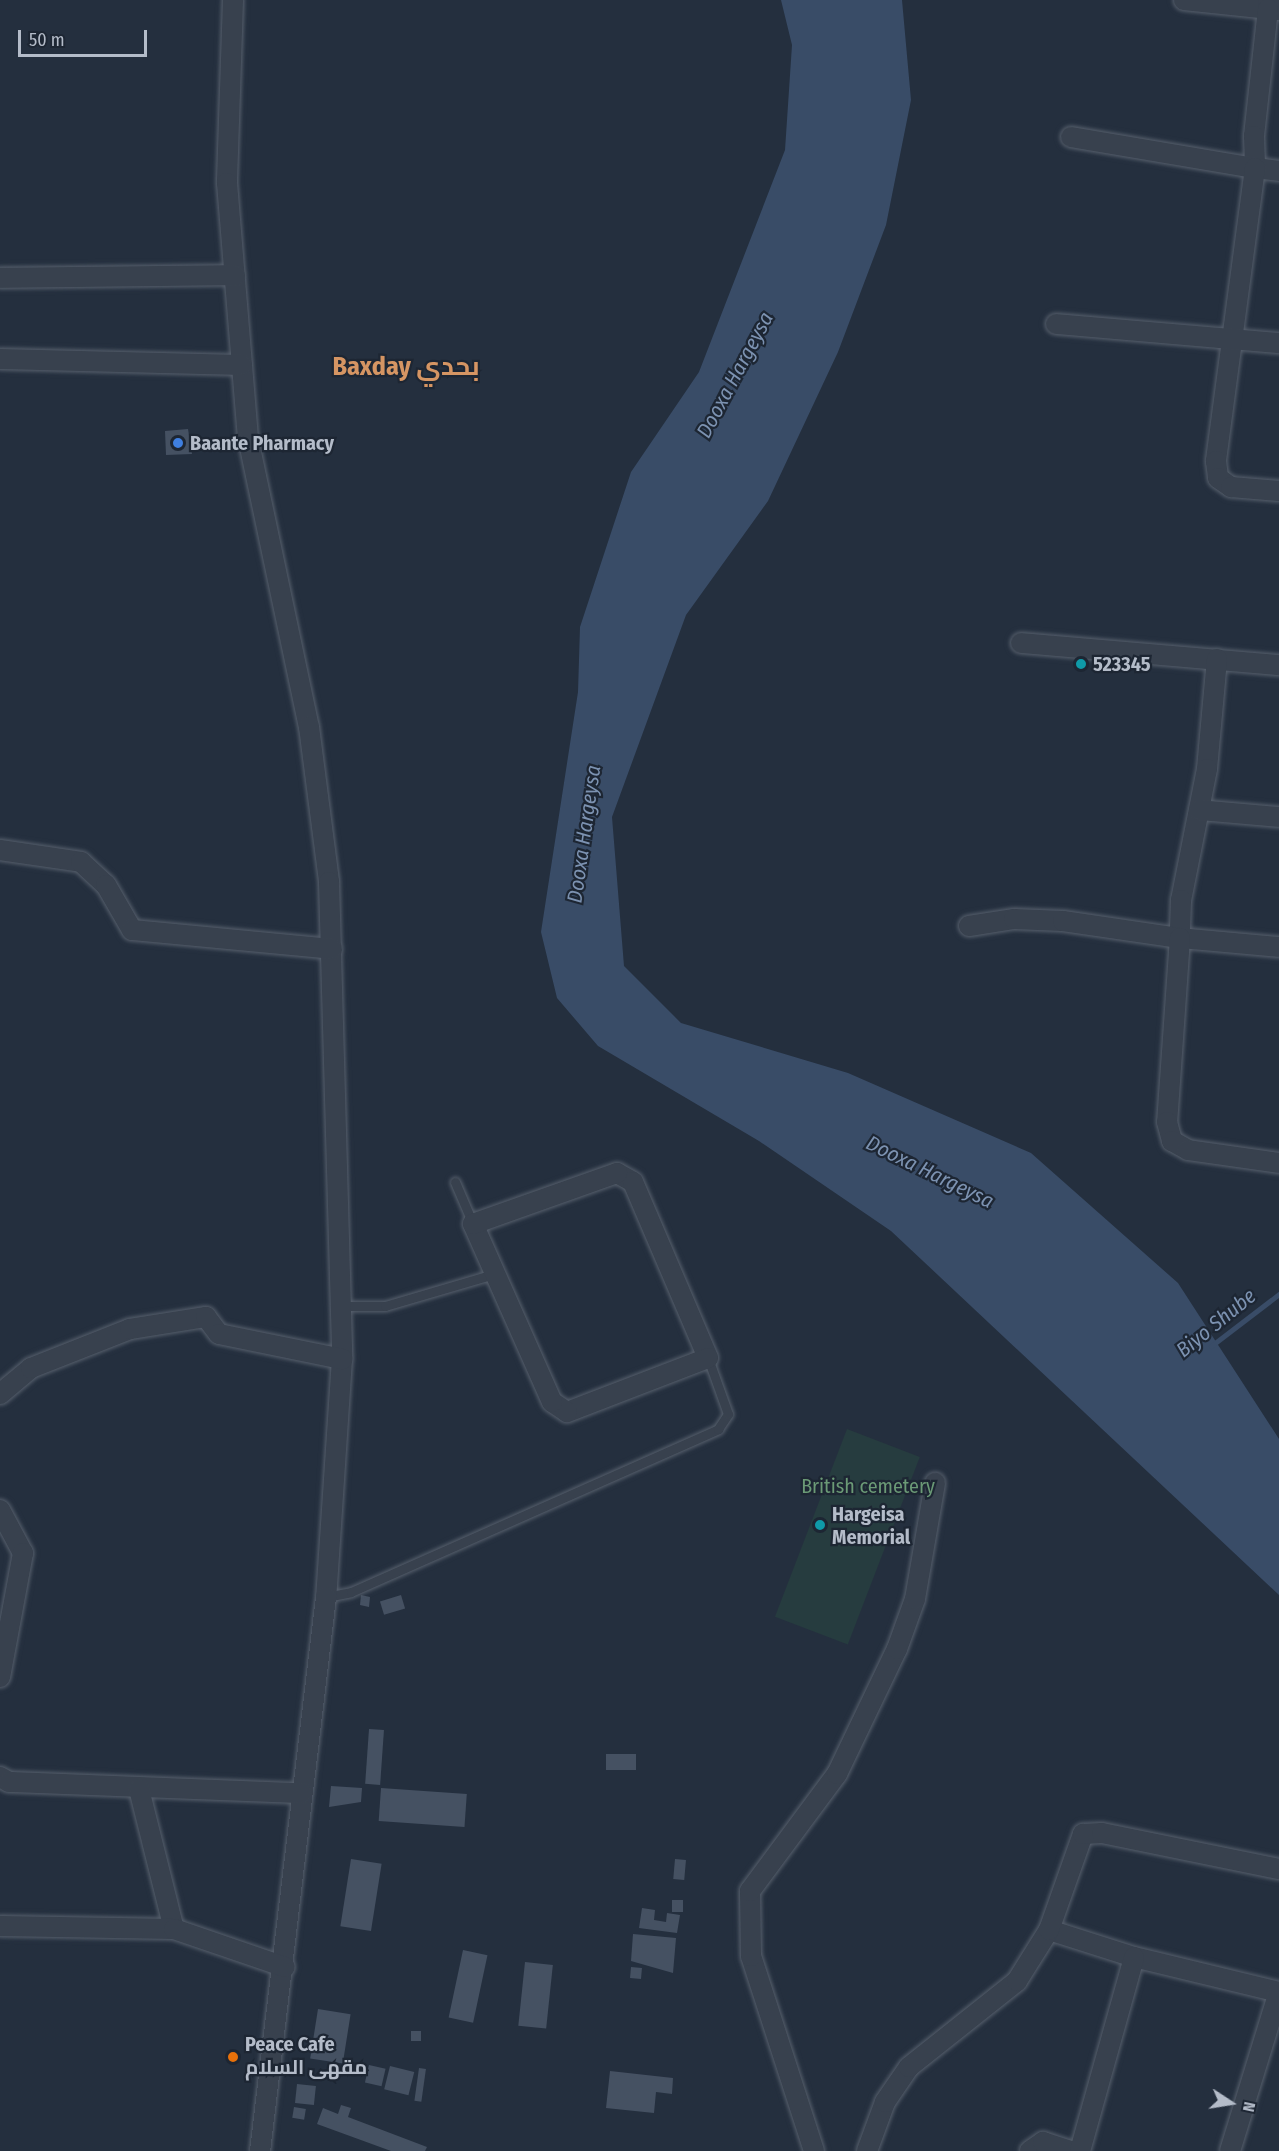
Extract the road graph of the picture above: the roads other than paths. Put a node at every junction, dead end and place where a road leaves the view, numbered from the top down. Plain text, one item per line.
1 (233, 0) edge
2 (1184, 0) edge
3 (1272, 6) edge
4 (1071, 137) dead end
5 (1255, 168) junction
6 (1279, 171) edge
7 (235, 276) junction
8 (0, 278) edge
9 (1056, 324) dead end
10 (1232, 337) junction
11 (1279, 342) edge
12 (0, 359) edge
13 (242, 365) junction
14 (1279, 491) edge
15 (1021, 643) dead end
16 (1217, 659) junction
17 (1279, 665) edge
18 (1199, 810) junction
19 (1279, 817) edge
20 (0, 850) edge
21 (969, 926) dead end
22 (1180, 938) junction
23 (1279, 947) edge
24 (332, 949) junction
25 (1279, 1163) edge
26 (455, 1182) dead end
27 (473, 1224) junction
28 (495, 1274) junction
29 (341, 1306) junction
30 (708, 1358) junction
31 (342, 1359) junction
32 (0, 1394) edge
33 (935, 1483) dead end
34 (0, 1510) edge
35 (326, 1597) junction
36 (0, 1677) edge
37 (0, 1777) edge
38 (139, 1789) junction
39 (302, 1793) junction
40 (1279, 1869) edge
41 (0, 1926) edge
42 (174, 1929) junction
43 (1049, 1930) junction
44 (1134, 1957) junction
45 (285, 1966) junction
46 (1279, 1992) edge
47 (260, 2151) edge
48 (814, 2151) edge
49 (867, 2151) edge
50 (1030, 2151) edge
51 (1071, 2151) edge
52 (1080, 2151) edge
53 (1230, 2151) edge

1 - 7 street
2 - 3 street
3 - 5 street
4 - 5 street
5 - 6 street
5 - 10 street
7 - 8 street
7 - 13 street
9 - 10 street
10 - 11 street
10 - 14 street
12 - 13 street
13 - 24 street
15 - 16 street
16 - 17 street
16 - 18 street
18 - 19 street
18 - 22 street
20 - 24 street
21 - 22 street
22 - 23 street
22 - 25 street
24 - 29 street
26 - 27 lane
27 - 28 street
27 - 30 street
28 - 29 lane
28 - 30 street
29 - 31 street
30 - 35 lane
31 - 32 street
31 - 35 street
33 - 48 street
34 - 36 street
35 - 39 street
37 - 38 street
38 - 39 street
38 - 42 street
39 - 45 street
40 - 43 street
41 - 42 street
42 - 45 street
43 - 44 street
43 - 49 street
44 - 46 street
44 - 52 street
45 - 47 street
46 - 53 street
50 - 51 street

